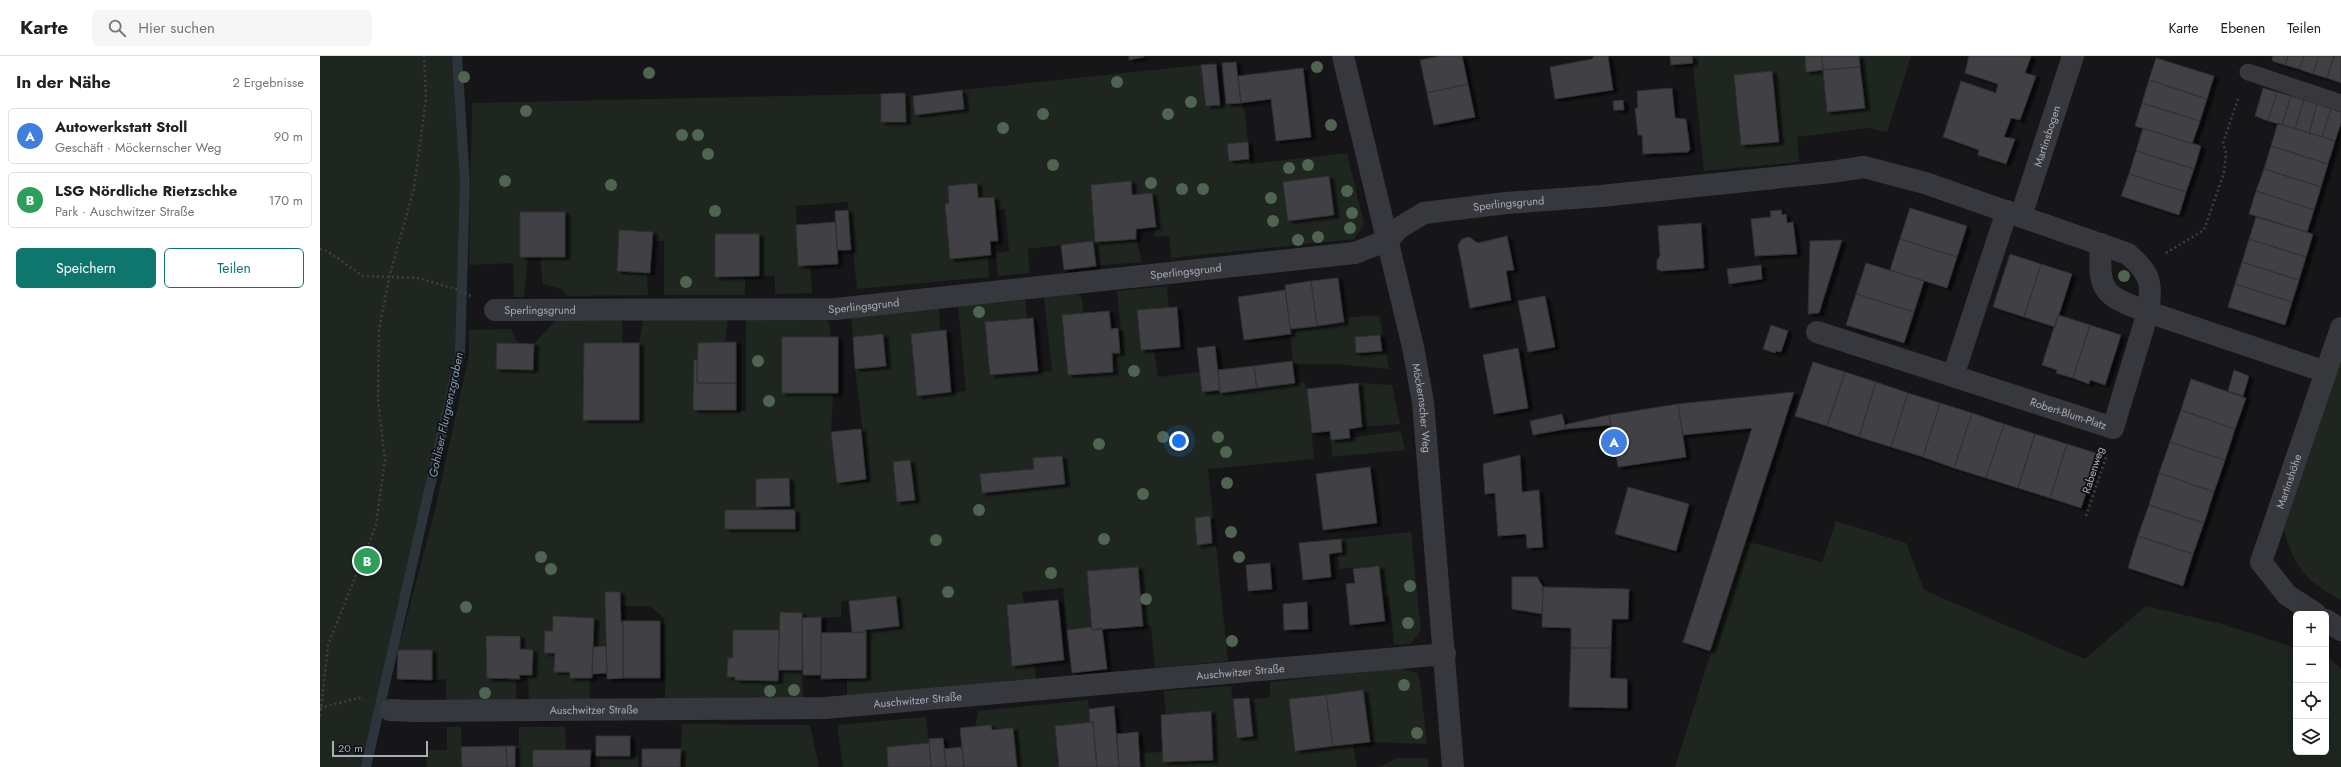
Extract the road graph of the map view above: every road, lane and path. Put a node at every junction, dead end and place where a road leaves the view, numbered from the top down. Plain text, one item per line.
1 (424, 56) edge
2 (1343, 56) edge
3 (2073, 56) edge
4 (2248, 72) joint
5 (2341, 103) edge
6 (1864, 167) joint
7 (2014, 213) junction
8 (1388, 240) junction
9 (2101, 244) junction
10 (320, 249) edge
11 (2143, 267) junction
12 (389, 278) junction
13 (495, 310) joint
14 (2148, 312) junction
15 (2341, 328) edge
16 (1817, 332) dead end
17 (2326, 372) junction
18 (1953, 376) junction
19 (2113, 428) junction
20 (2086, 516) dead end
21 (2311, 611) edge
22 (2329, 622) edge
23 (2341, 630) edge
24 (1445, 654) junction
25 (370, 702) dead end
26 (320, 708) edge
27 (390, 710) dead end
28 (320, 716) edge
29 (1453, 767) edge

1 - 12 path
2 - 8 street, Möckernscher Weg
3 - 7 street, Martinsbogen
4 - 5 lane
4 - 11 path
6 - 7 street, Robert-Blum-Platz
6 - 8 street, Sperlingsgrund
7 - 9 street, Robert-Blum-Platz
7 - 18 street
8 - 13 street, Sperlingsgrund
8 - 24 street, Möckernscher Weg
9 - 11 street, Robert-Blum-Platz
9 - 14 street
10 - 12 path
11 - 14 street, Robert-Blum-Platz
12 - 13 path
12 - 26 path
14 - 17 street
14 - 19 street, Robert-Blum-Platz
15 - 17 street, Martinshöhe
16 - 18 street, Robert-Blum-Platz
17 - 21 street, Martinshöhe
18 - 19 street, Robert-Blum-Platz
19 - 20 path, Rabenweg
22 - 23 street
24 - 27 street, Auschwitzer Straße
24 - 29 street, Möckernscher Weg
25 - 26 path
26 - 28 path

